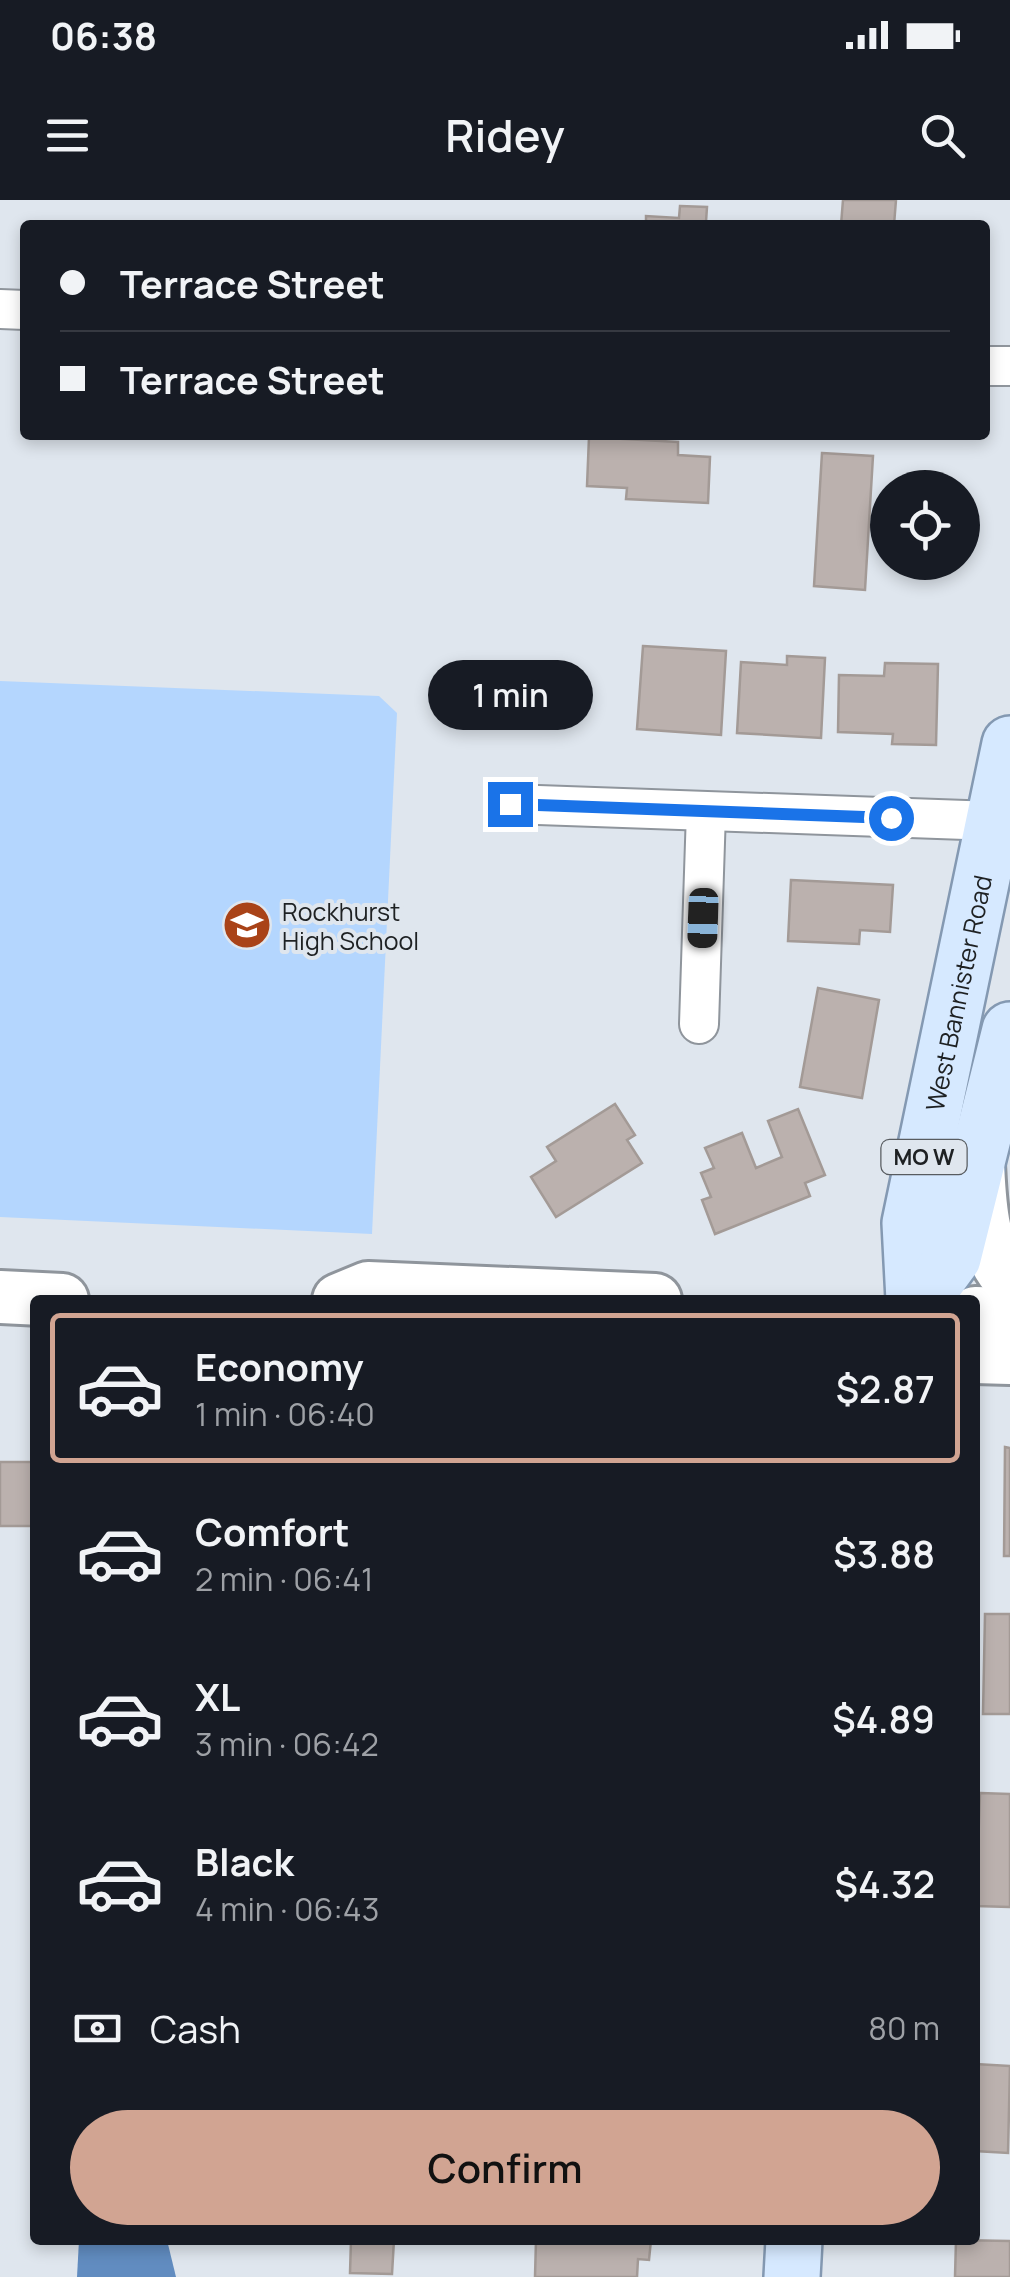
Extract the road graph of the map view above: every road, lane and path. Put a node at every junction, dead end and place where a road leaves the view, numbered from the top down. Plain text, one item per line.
1 (1010, 744) edge
2 (510, 804) dead end
3 (706, 812) junction
4 (1002, 823) edge
5 (699, 1024) dead end
6 (1010, 1030) edge
7 (977, 1160) junction
8 (1010, 1280) edge
9 (351, 1295) edge
10 (535, 1295) edge
11 (914, 1295) edge
12 (926, 1295) edge
13 (0, 1297) edge
14 (30, 1298) edge
15 (980, 1313) edge
16 (1010, 1314) edge
17 (980, 1357) edge
18 (1010, 1358) edge
19 (794, 2245) edge
20 (792, 2277) edge

1 - 4 main road, West Bannister Road / MO W
2 - 3 street
3 - 4 street
3 - 5 street
4 - 11 main road, West Bannister Road / MO W
6 - 7 main road, MO W
7 - 8 main road
7 - 12 main road, MO W
9 - 10 main road
13 - 14 main road
15 - 16 main road
17 - 18 main road
19 - 20 main road

